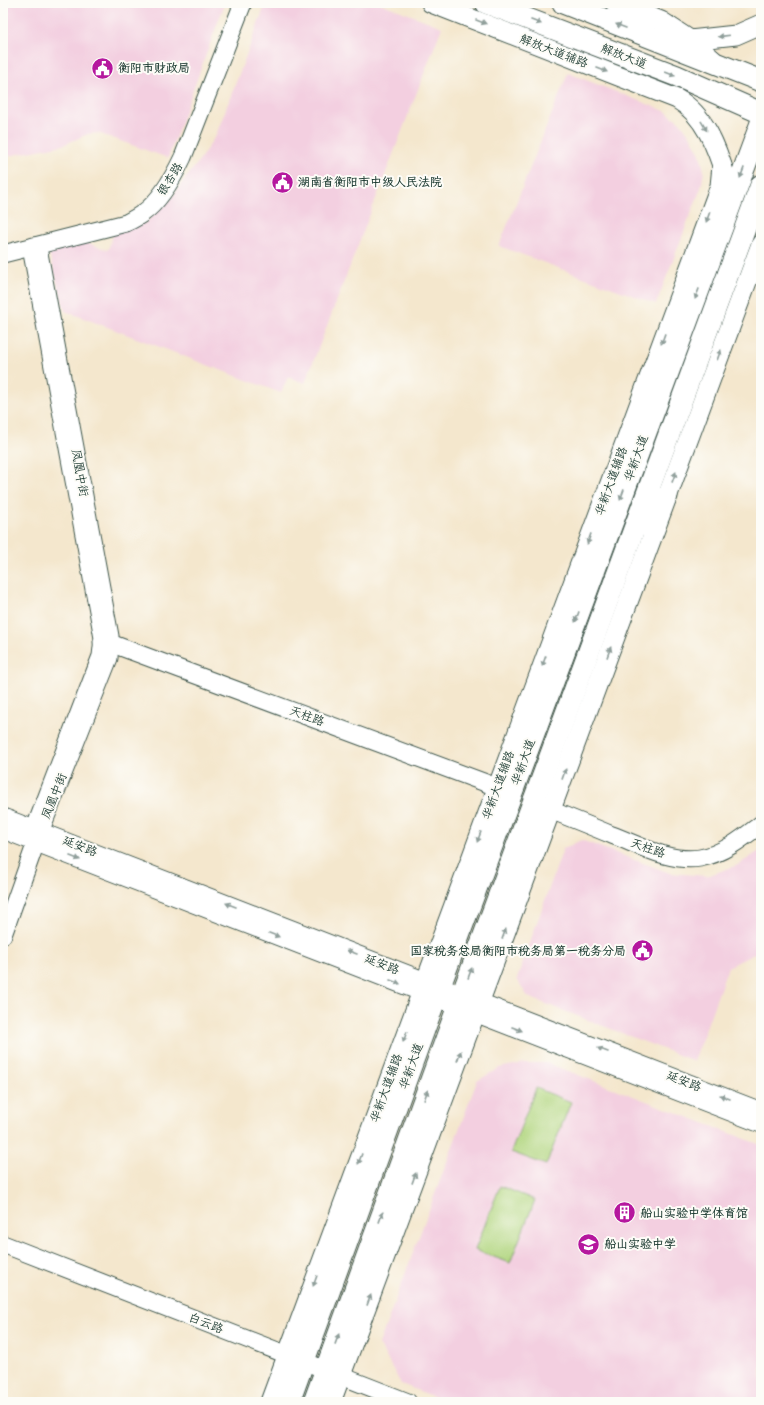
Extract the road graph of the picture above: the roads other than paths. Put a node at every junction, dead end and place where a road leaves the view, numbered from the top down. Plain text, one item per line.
1 (243, 3) edge
2 (431, 3) edge
3 (486, 3) edge
4 (563, 3) edge
5 (615, 3) edge
6 (761, 24) edge
7 (651, 38) junction
8 (690, 40) junction
9 (719, 64) junction
10 (761, 81) edge
11 (761, 113) edge
12 (761, 123) edge
13 (722, 166) junction
14 (761, 185) edge
15 (732, 201) junction
16 (761, 244) edge
17 (34, 246) junction
18 (3, 254) edge
19 (650, 395) junction
20 (667, 496) junction
21 (631, 533) junction
22 (106, 642) junction
23 (505, 790) junction
24 (541, 807) junction
25 (3, 816) edge
26 (761, 824) edge
27 (3, 830) edge
28 (35, 836) junction
29 (3, 919) edge
30 (3, 935) edge
31 (431, 989) junction
32 (468, 1004) junction
33 (761, 1111) edge
34 (761, 1124) edge
35 (3, 1244) edge
36 (3, 1255) edge
37 (295, 1361) junction
38 (332, 1376) junction
39 (270, 1402) edge
40 (289, 1402) edge
41 (314, 1402) edge
42 (331, 1402) edge
43 (388, 1402) edge
44 (408, 1402) edge

1 - 17 street, 银杏路
2 -> 13 main road, 解放大道辅路
3 -> 11 highway, 解放大道
7 -> 4 highway
5 - 8 main road
6 -> 8 main road
7 - 8 main road
7 - 9 highway
8 - 9 main road
9 - 10 highway
12 -> 15 highway, 华新大道
13 - 15 main road, 解放大道辅路
13 -> 19 main road
14 - 21 highway, 华新大道
15 -> 19 highway, 华新大道
20 -> 16 main road
17 - 18 street, 银杏路
17 - 22 street, 凤凰中街
19 -> 23 highway, 华新大道
20 - 21 highway
24 -> 20 main road
21 - 24 highway, 华新大道
22 - 23 street, 天柱路
22 - 28 street, 凤凰中街
23 -> 31 highway, 华新大道
24 - 26 street, 天柱路
32 -> 24 highway, 华新大道
25 - 28 street, 延安路
27 - 28 street, 延安路
28 - 29 street, 凤凰中街
28 - 30 street, 凤凰中街
28 - 31 street, 延安路
31 - 32 street, 延安路
31 -> 37 highway, 华新大道
33 -> 32 street, 延安路
32 -> 34 street, 延安路
38 -> 32 highway, 华新大道
35 - 37 street, 白云路
36 - 37 street, 白云路
37 - 38 street, 白云路
37 - 39 main road
37 - 40 highway, 华新大道
38 - 41 highway, 华新大道
38 - 42 main road
38 - 43 street, 白云路
38 - 44 street, 白云路

